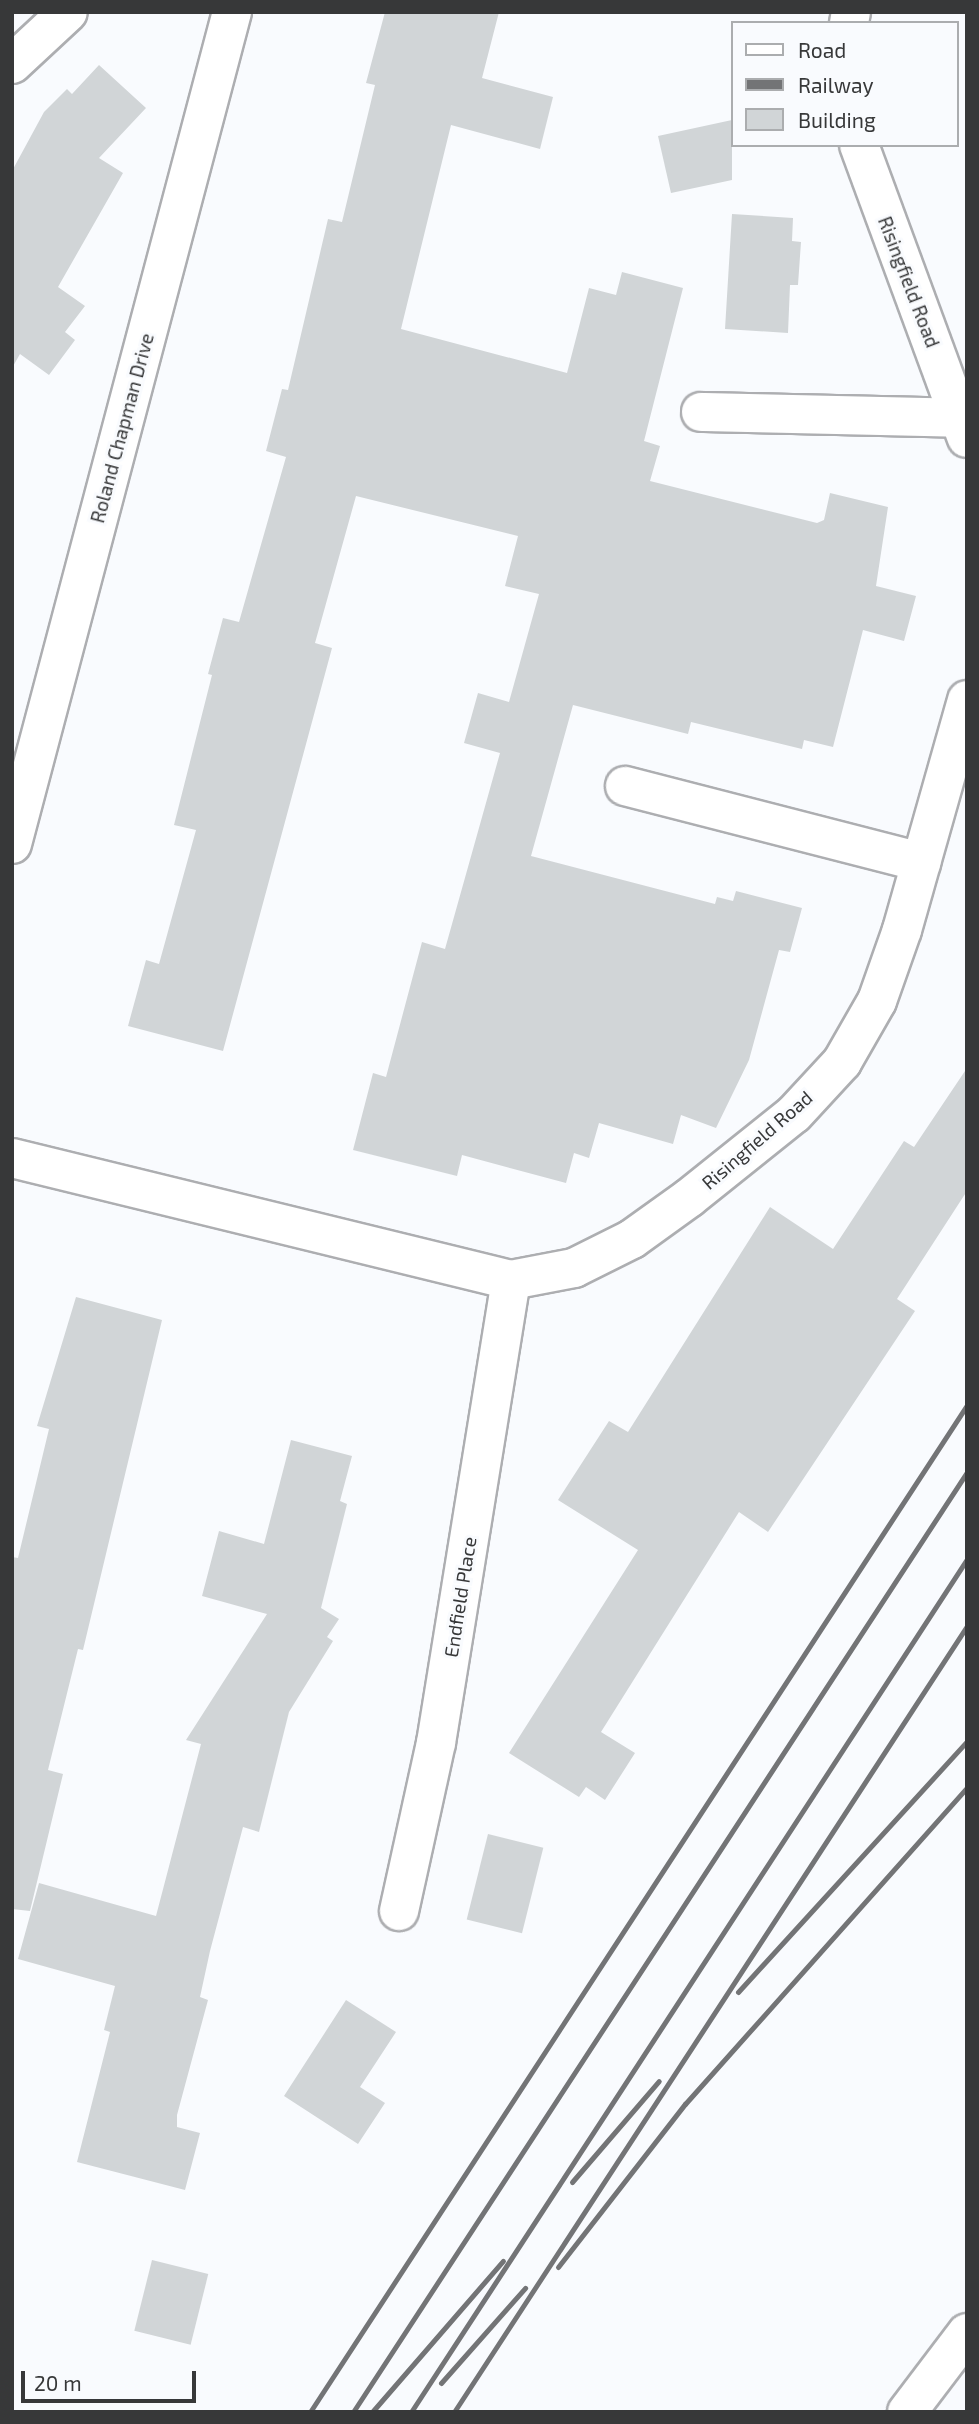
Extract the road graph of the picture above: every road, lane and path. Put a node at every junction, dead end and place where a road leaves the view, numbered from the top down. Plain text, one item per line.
1 (68, 12) edge
2 (232, 12) edge
3 (12, 64) edge
4 (860, 147) edge
5 (701, 412) dead end
6 (964, 428) edge
7 (967, 700) edge
8 (625, 786) dead end
9 (12, 844) edge
10 (921, 862) junction
11 (12, 1158) edge
12 (511, 1280) junction
13 (399, 1911) dead end
14 (967, 2333) edge
15 (907, 2412) edge

1 - 3 main road
2 - 9 main road, Roland Chapman Drive
4 - 6 main road, Risingfield Road
5 - 6 main road, Risingfield Road
7 - 10 main road, Risingfield Road
8 - 10 main road
10 - 12 main road, Risingfield Road
11 - 12 main road
12 - 13 main road, Endfield Place
14 - 15 main road

